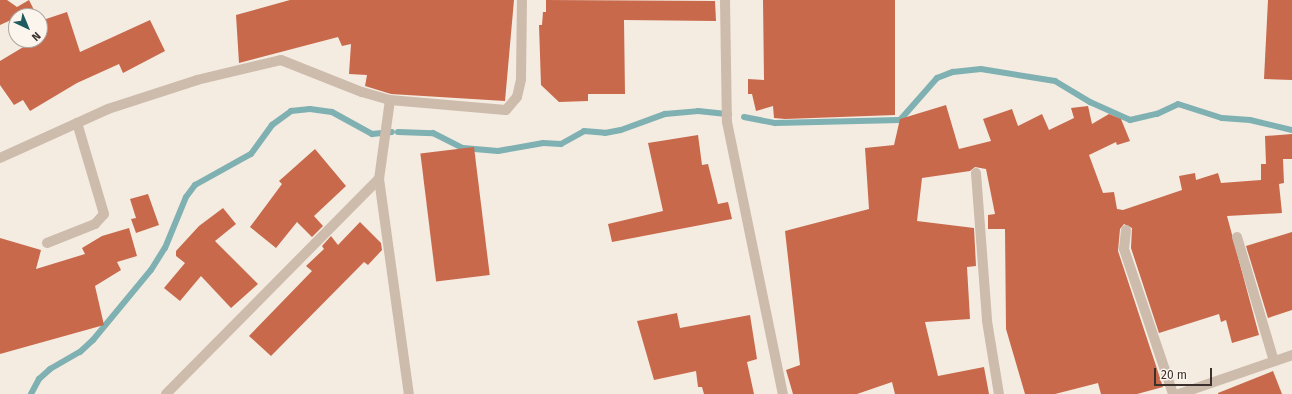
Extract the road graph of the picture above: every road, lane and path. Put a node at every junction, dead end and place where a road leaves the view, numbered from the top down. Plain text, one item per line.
1 (522, 0) edge
2 (725, 0) edge
3 (390, 100) junction
4 (77, 123) junction
5 (0, 158) edge
6 (976, 173) dead end
7 (379, 179) junction
8 (1126, 230) dead end
9 (1237, 237) dead end
10 (47, 243) dead end
11 (1292, 355) edge
12 (1274, 361) junction
13 (166, 394) edge
14 (409, 394) edge
15 (784, 394) edge
16 (999, 394) edge
17 (1173, 394) edge
18 (1179, 394) edge

1 - 3 street
2 - 15 street
3 - 4 street
3 - 7 street
4 - 5 street
4 - 10 street
6 - 16 street
7 - 13 street
7 - 14 street
8 - 17 street
9 - 12 street
11 - 12 street
12 - 18 street

